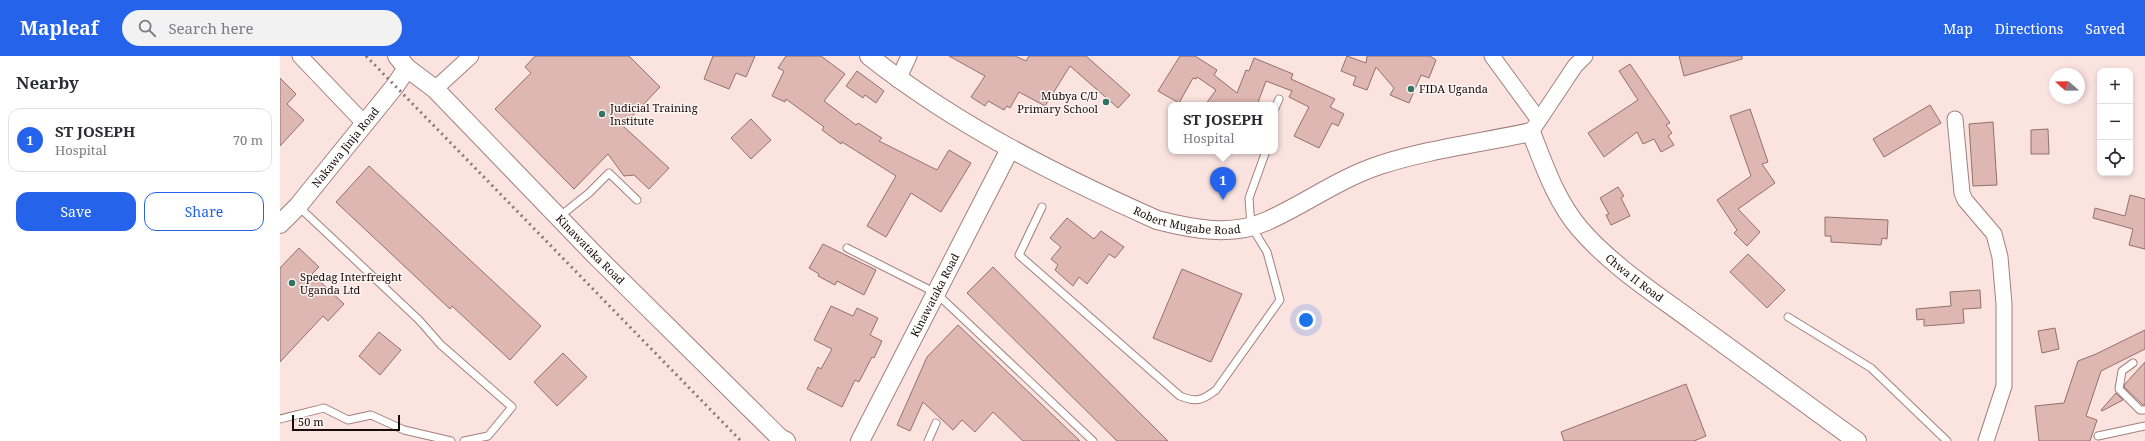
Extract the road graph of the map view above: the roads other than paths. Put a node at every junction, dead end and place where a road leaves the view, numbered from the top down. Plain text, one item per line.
1 (300, 56) edge
2 (471, 56) edge
3 (869, 56) edge
4 (909, 56) edge
5 (1492, 56) edge
6 (1585, 56) edge
7 (402, 62) edge
8 (898, 80) junction
9 (435, 89) junction
10 (1278, 99) dead end
11 (1277, 102) edge
12 (1954, 119) dead end
13 (364, 123) junction
14 (1535, 125) junction
15 (1010, 149) junction
16 (1265, 154) edge
17 (637, 200) dead end
18 (298, 206) junction
19 (1042, 207) dead end
20 (559, 217) junction
21 (280, 224) edge
22 (1251, 226) junction
23 (847, 248) dead end
24 (936, 293) junction
25 (1788, 317) dead end
26 (2133, 363) dead end
27 (2145, 410) edge
28 (280, 419) edge
29 (936, 423) dead end
30 (2145, 426) edge
31 (2098, 436) dead end
32 (864, 440) edge
33 (452, 441) edge
34 (464, 441) edge
35 (786, 441) edge
36 (928, 441) edge
37 (1093, 441) edge
38 (1857, 441) edge
39 (1947, 441) edge
40 (1986, 441) edge

1 - 13 street
2 - 9 street
3 - 8 street, Robert Mugabe Road
4 - 8 street
5 - 14 street
6 - 14 street
7 - 9 street, Kinawataka Road
7 - 13 street, Nakawa Jinja Road
8 - 15 street, Robert Mugabe Road
9 - 20 street, Kinawataka Road
10 - 11 lane
12 - 40 street
13 - 18 street, Nakawa Jinja Road
14 - 22 street, Robert Mugabe Road
14 - 38 street, Chwa II Road
15 - 22 street, Robert Mugabe Road
15 - 24 street, Kinawataka Road
16 - 22 lane
17 - 20 lane
18 - 21 street, Nakawa Jinja Road
18 - 34 lane
19 - 22 lane
20 - 35 street, Kinawataka Road
23 - 24 lane
24 - 32 street, Kinawataka Road
24 - 37 lane
25 - 39 lane
26 - 27 lane
28 - 33 lane
29 - 36 lane
30 - 31 lane

